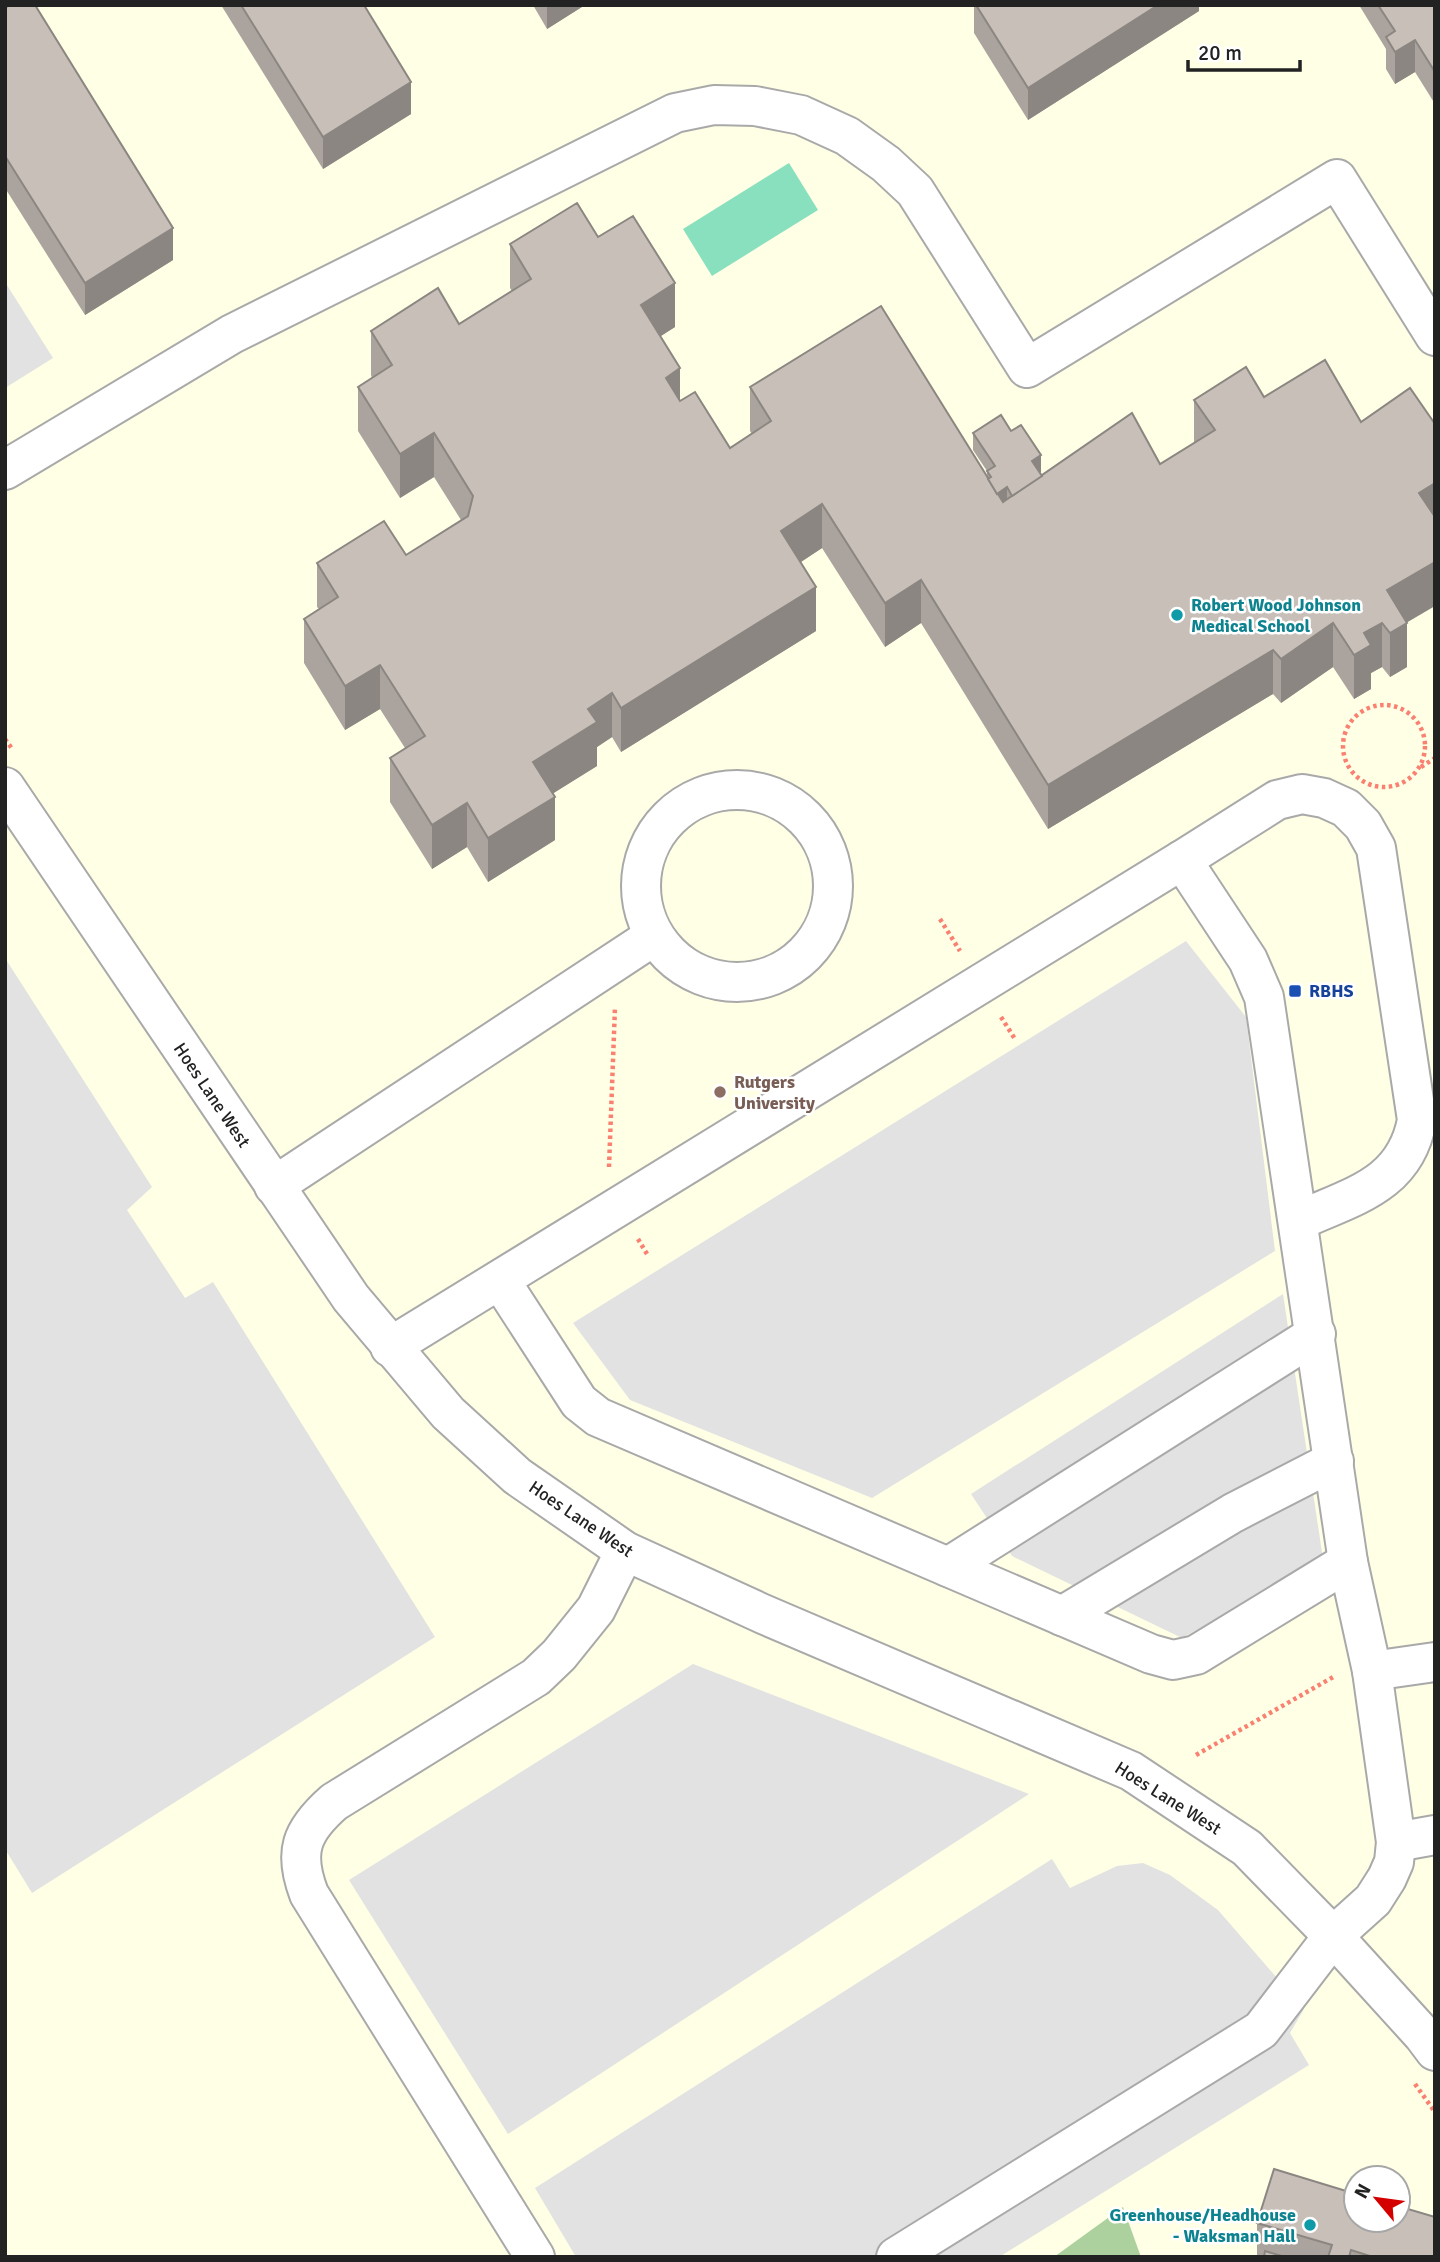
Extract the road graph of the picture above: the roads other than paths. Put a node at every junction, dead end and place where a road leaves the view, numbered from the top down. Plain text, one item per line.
1 (1435, 336) edge
2 (5, 470) edge
3 (5, 787) edge
4 (1182, 860) junction
5 (654, 936) junction
6 (274, 1186) junction
7 (1298, 1221) junction
8 (500, 1280) junction
9 (1316, 1334) junction
10 (390, 1346) junction
11 (1334, 1461) junction
12 (625, 1551) junction
13 (1348, 1562) junction
14 (948, 1567) junction
15 (1062, 1616) junction
16 (1435, 1662) edge
17 (1359, 1670) junction
18 (1435, 1835) edge
19 (1396, 1842) junction
20 (1333, 1936) junction
21 (1435, 2051) edge
22 (534, 2257) edge
23 (896, 2257) edge

1 - 2 street
3 - 6 street, Hoes Lane West
4 - 7 street
4 - 7 street
4 - 8 street
5 - 5 street
5 - 6 street
6 - 10 street, Hoes Lane West
7 - 9 street
8 - 10 street
8 - 14 street
9 - 11 street
9 - 14 street
10 - 12 street, Hoes Lane West
11 - 13 street
11 - 15 street
12 - 20 street, Hoes Lane West
12 - 22 street
13 - 15 street
13 - 17 street
14 - 15 street
16 - 17 street
17 - 19 street
18 - 19 street
19 - 20 street
20 - 21 street, Hoes Lane West
20 - 23 street

